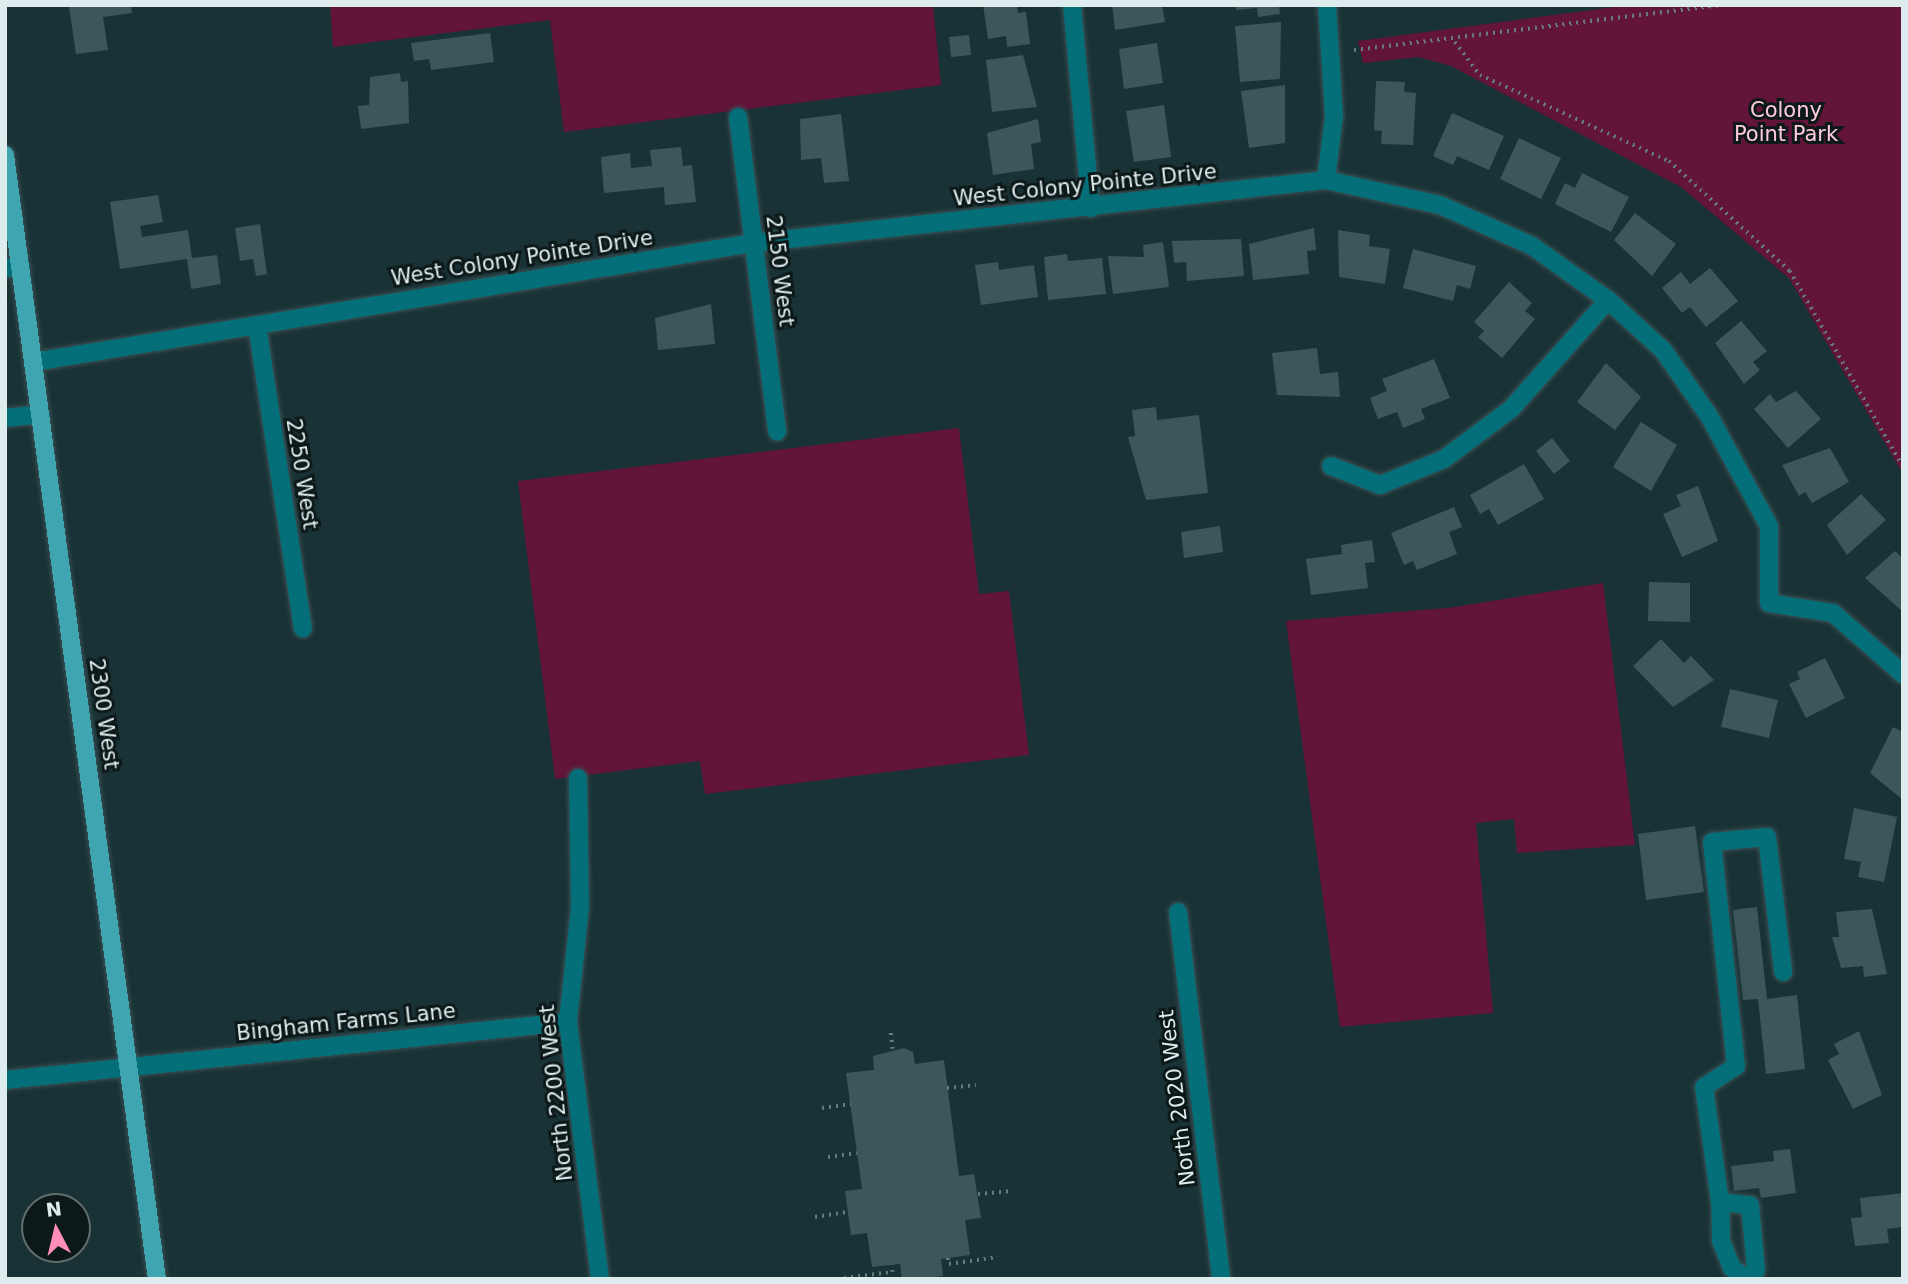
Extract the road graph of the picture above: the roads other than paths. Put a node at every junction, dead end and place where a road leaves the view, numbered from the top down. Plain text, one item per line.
1 (1072, 5) edge
2 (1327, 5) edge
3 (737, 117) dead end
4 (5, 155) edge
5 (1326, 180) junction
6 (1091, 208) junction
7 (753, 243) junction
8 (13, 267) edge
9 (1608, 300) junction
10 (257, 325) junction
11 (34, 362) junction
12 (41, 414) junction
13 (5, 418) edge
14 (777, 432) dead end
15 (1331, 466) dead end
16 (303, 629) dead end
17 (1903, 674) edge
18 (578, 778) dead end
19 (1178, 912) dead end
20 (1783, 972) dead end
21 (568, 1021) junction
22 (129, 1068) junction
23 (5, 1080) edge
24 (1720, 1202) junction
25 (157, 1279) edge
26 (600, 1279) edge
27 (1221, 1279) edge
28 (1748, 1279) edge

1 - 6 street
2 - 5 street
3 - 7 street, 2150 West
4 - 8 main road, 2300 West
5 - 6 street, West Colony Pointe Drive
5 - 9 street, West Colony Pointe Drive
6 - 7 street, West Colony Pointe Drive
7 - 10 street, West Colony Pointe Drive
7 - 14 street, 2150 West
8 - 11 main road, 2300 West
9 - 15 street
9 - 17 street, West Colony Pointe Drive
10 - 11 street, West Colony Pointe Drive
10 - 16 street, 2250 West
11 - 12 main road, 2300 West
12 - 13 street
12 - 22 main road, 2300 West
18 - 21 street, North 2200 West
19 - 27 street, North 2020 West
20 - 24 street
21 - 22 street, Bingham Farms Lane
21 - 26 street, North 2200 West
22 - 23 street, Bingham Farms Lane
22 - 25 main road, 2300 West
24 - 28 street
24 - 28 street

